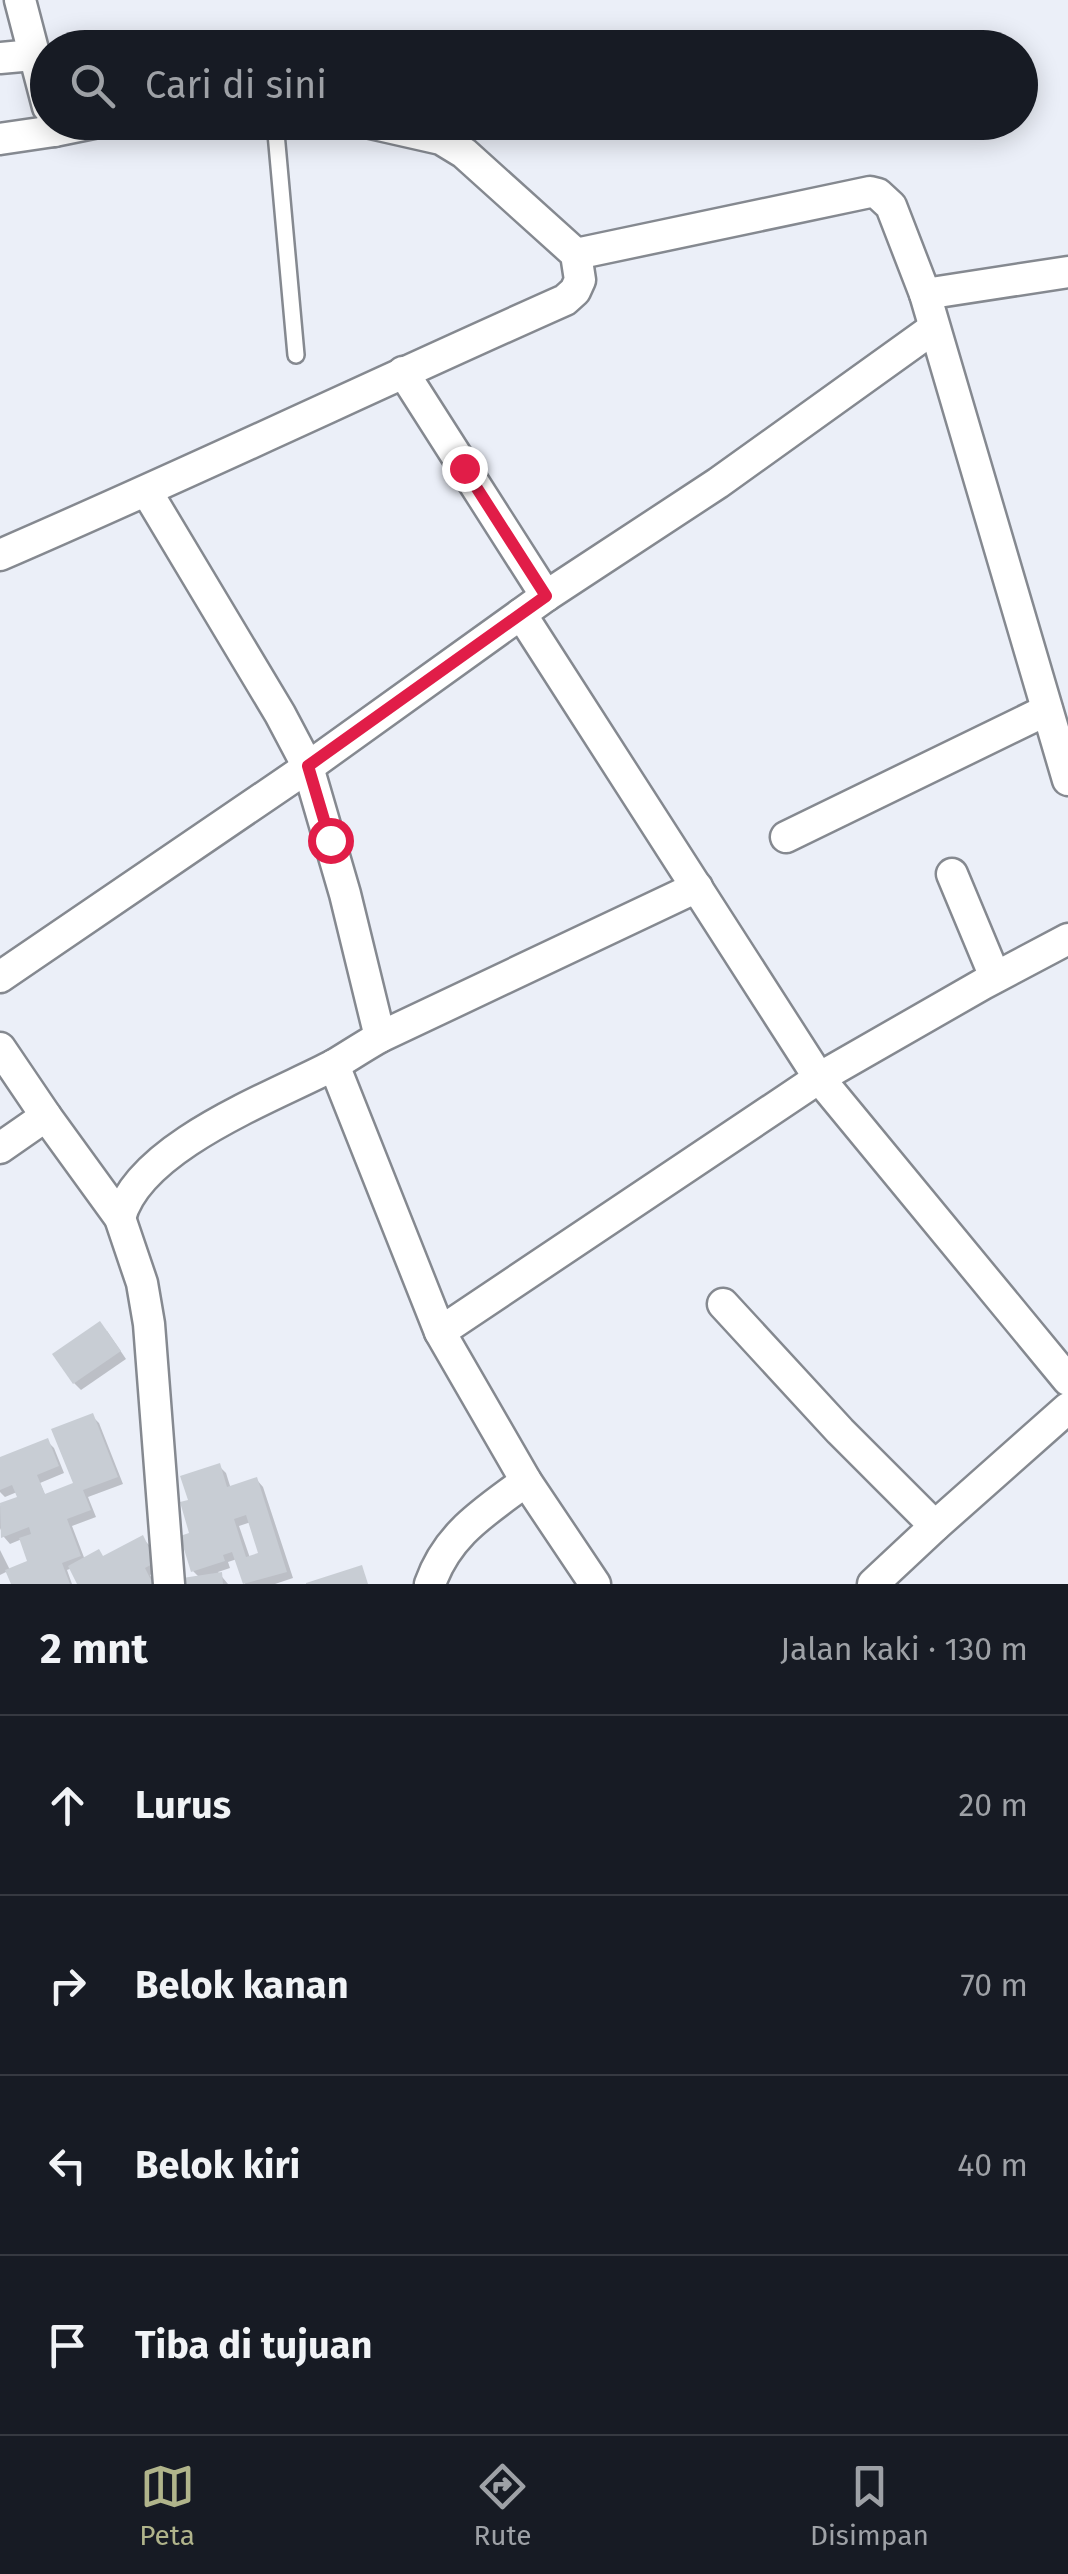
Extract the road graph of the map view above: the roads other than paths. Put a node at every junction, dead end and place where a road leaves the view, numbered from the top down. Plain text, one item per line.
1 (20, 0) edge
2 (30, 42) edge
3 (30, 54) edge
4 (0, 58) edge
5 (30, 128) edge
6 (0, 139) edge
7 (276, 140) edge
8 (443, 140) edge
9 (576, 254) junction
10 (1068, 272) edge
11 (925, 294) junction
12 (934, 328) junction
13 (296, 355) dead end
14 (403, 372) junction
15 (147, 492) junction
16 (0, 555) edge
17 (546, 596) junction
18 (521, 614) junction
19 (1047, 710) junction
20 (308, 766) junction
21 (1068, 780) edge
22 (786, 837) dead end
23 (952, 874) dead end
24 (697, 887) junction
25 (1068, 939) edge
26 (0, 977) edge
27 (995, 977) junction
28 (380, 1037) junction
29 (0, 1048) edge
30 (334, 1065) junction
31 (819, 1078) junction
32 (46, 1116) junction
33 (0, 1148) edge
34 (120, 1218) junction
35 (723, 1304) dead end
36 (440, 1332) junction
37 (1068, 1380) edge
38 (1068, 1408) edge
39 (526, 1481) junction
40 (935, 1526) junction
41 (169, 1584) edge
42 (430, 1584) edge
43 (594, 1584) edge
44 (874, 1584) edge

1 - 2 street
3 - 4 street
5 - 6 street
7 - 13 lane
8 - 9 street
9 - 11 street
9 - 14 street
10 - 11 street
11 - 12 street
12 - 17 street
12 - 19 street
14 - 15 street
14 - 17 street
15 - 16 street
15 - 20 street
17 - 18 street
18 - 20 street
18 - 24 street
19 - 21 street
19 - 22 street
20 - 26 street
20 - 28 street
23 - 27 street
24 - 28 street
24 - 31 street
25 - 27 street
27 - 31 street
28 - 30 street
29 - 32 street
30 - 34 street
30 - 36 street
31 - 36 street
31 - 37 street
32 - 33 street
32 - 34 street
34 - 41 street
35 - 40 street
36 - 39 street
38 - 40 street
39 - 42 street
39 - 43 street
40 - 44 street

